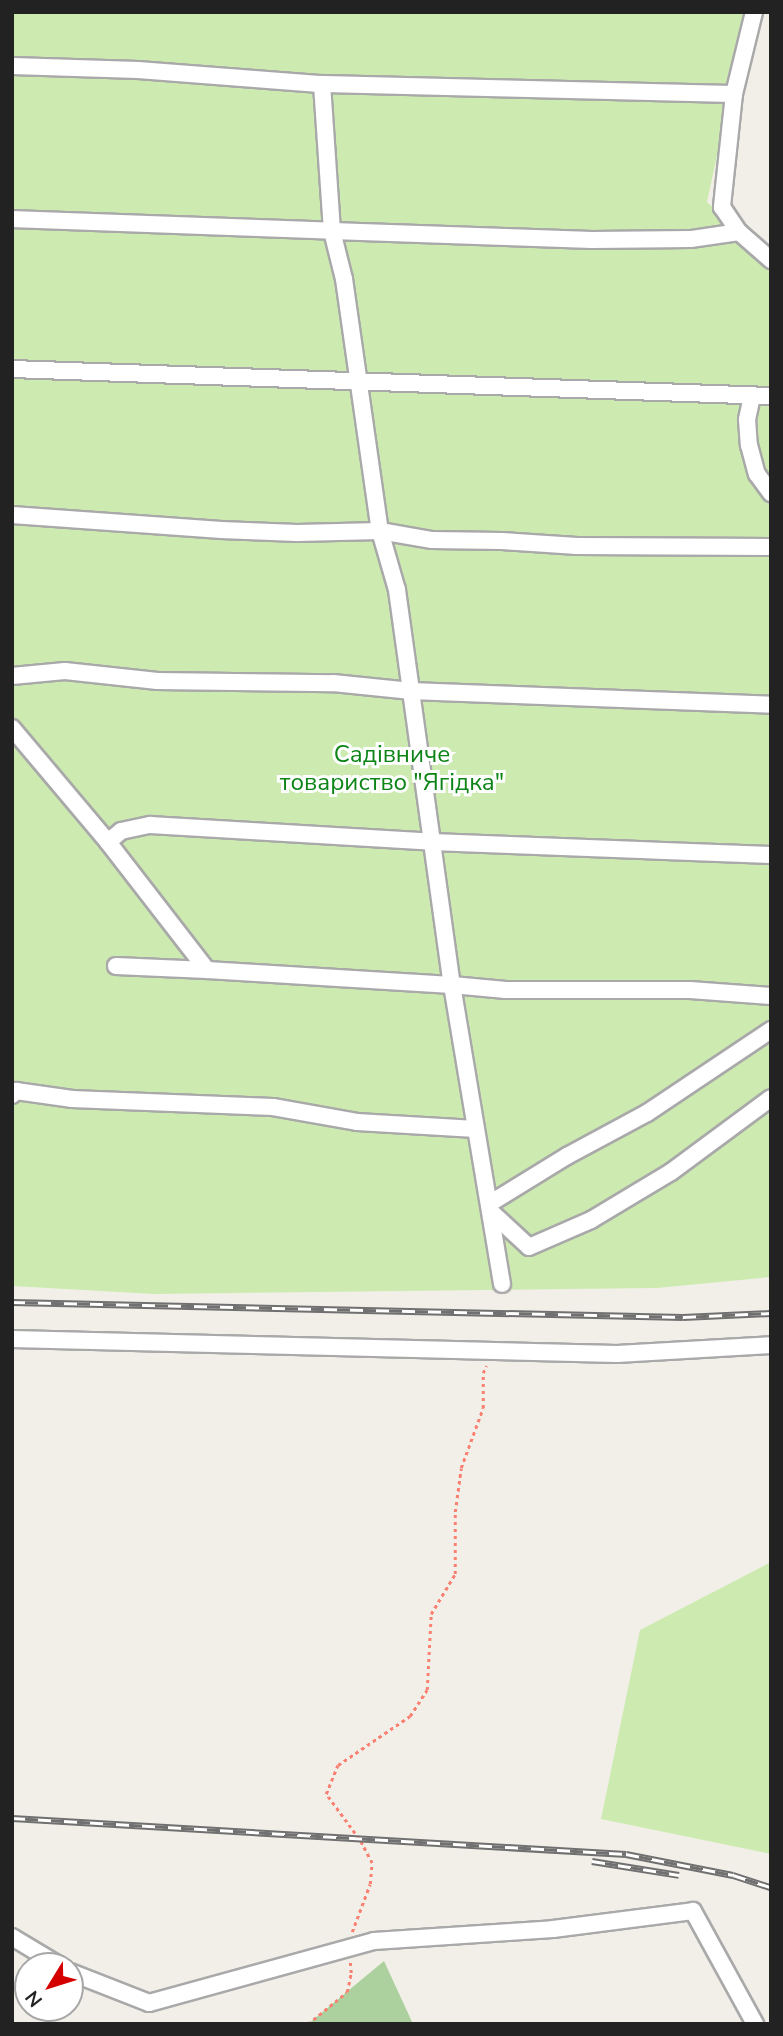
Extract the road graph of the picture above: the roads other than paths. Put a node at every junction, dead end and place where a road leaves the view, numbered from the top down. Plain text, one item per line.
1 (754, 12) edge
2 (12, 66) edge
3 (323, 84) junction
4 (734, 94) junction
5 (12, 219) edge
6 (332, 231) junction
7 (739, 232) junction
8 (771, 260) edge
9 (12, 369) edge
10 (358, 382) junction
11 (752, 396) junction
12 (771, 396) edge
13 (771, 494) edge
14 (12, 515) edge
15 (380, 531) junction
16 (771, 547) edge
17 (12, 676) edge
18 (412, 691) junction
19 (771, 705) edge
20 (12, 728) edge
21 (108, 842) junction
22 (432, 842) junction
23 (771, 855) edge
24 (116, 967) dead end
25 (208, 970) junction
26 (452, 985) junction
27 (771, 996) edge
28 (771, 1030) edge
29 (12, 1095) edge
30 (771, 1098) edge
31 (476, 1129) junction
32 (490, 1207) junction
33 (502, 1284) dead end
34 (12, 1339) edge
35 (771, 1345) edge
36 (12, 1937) edge
37 (37, 1952) edge
38 (84, 1977) edge
39 (755, 2024) edge

1 - 4 street
2 - 3 street
3 - 4 street
3 - 6 street
4 - 7 street
5 - 6 street
6 - 7 street
6 - 10 street
7 - 8 street
9 - 10 street
10 - 11 street
10 - 15 street
11 - 12 street
11 - 13 street
14 - 15 street
15 - 16 street
15 - 18 street
17 - 18 street
18 - 19 street
18 - 22 street
20 - 21 street
21 - 22 street
21 - 25 street
22 - 23 street
22 - 26 street
24 - 25 street
25 - 26 street
26 - 27 street
26 - 31 street
28 - 32 street
29 - 31 street
30 - 32 street
31 - 32 street
32 - 33 street
34 - 35 street
36 - 37 street
38 - 39 street

